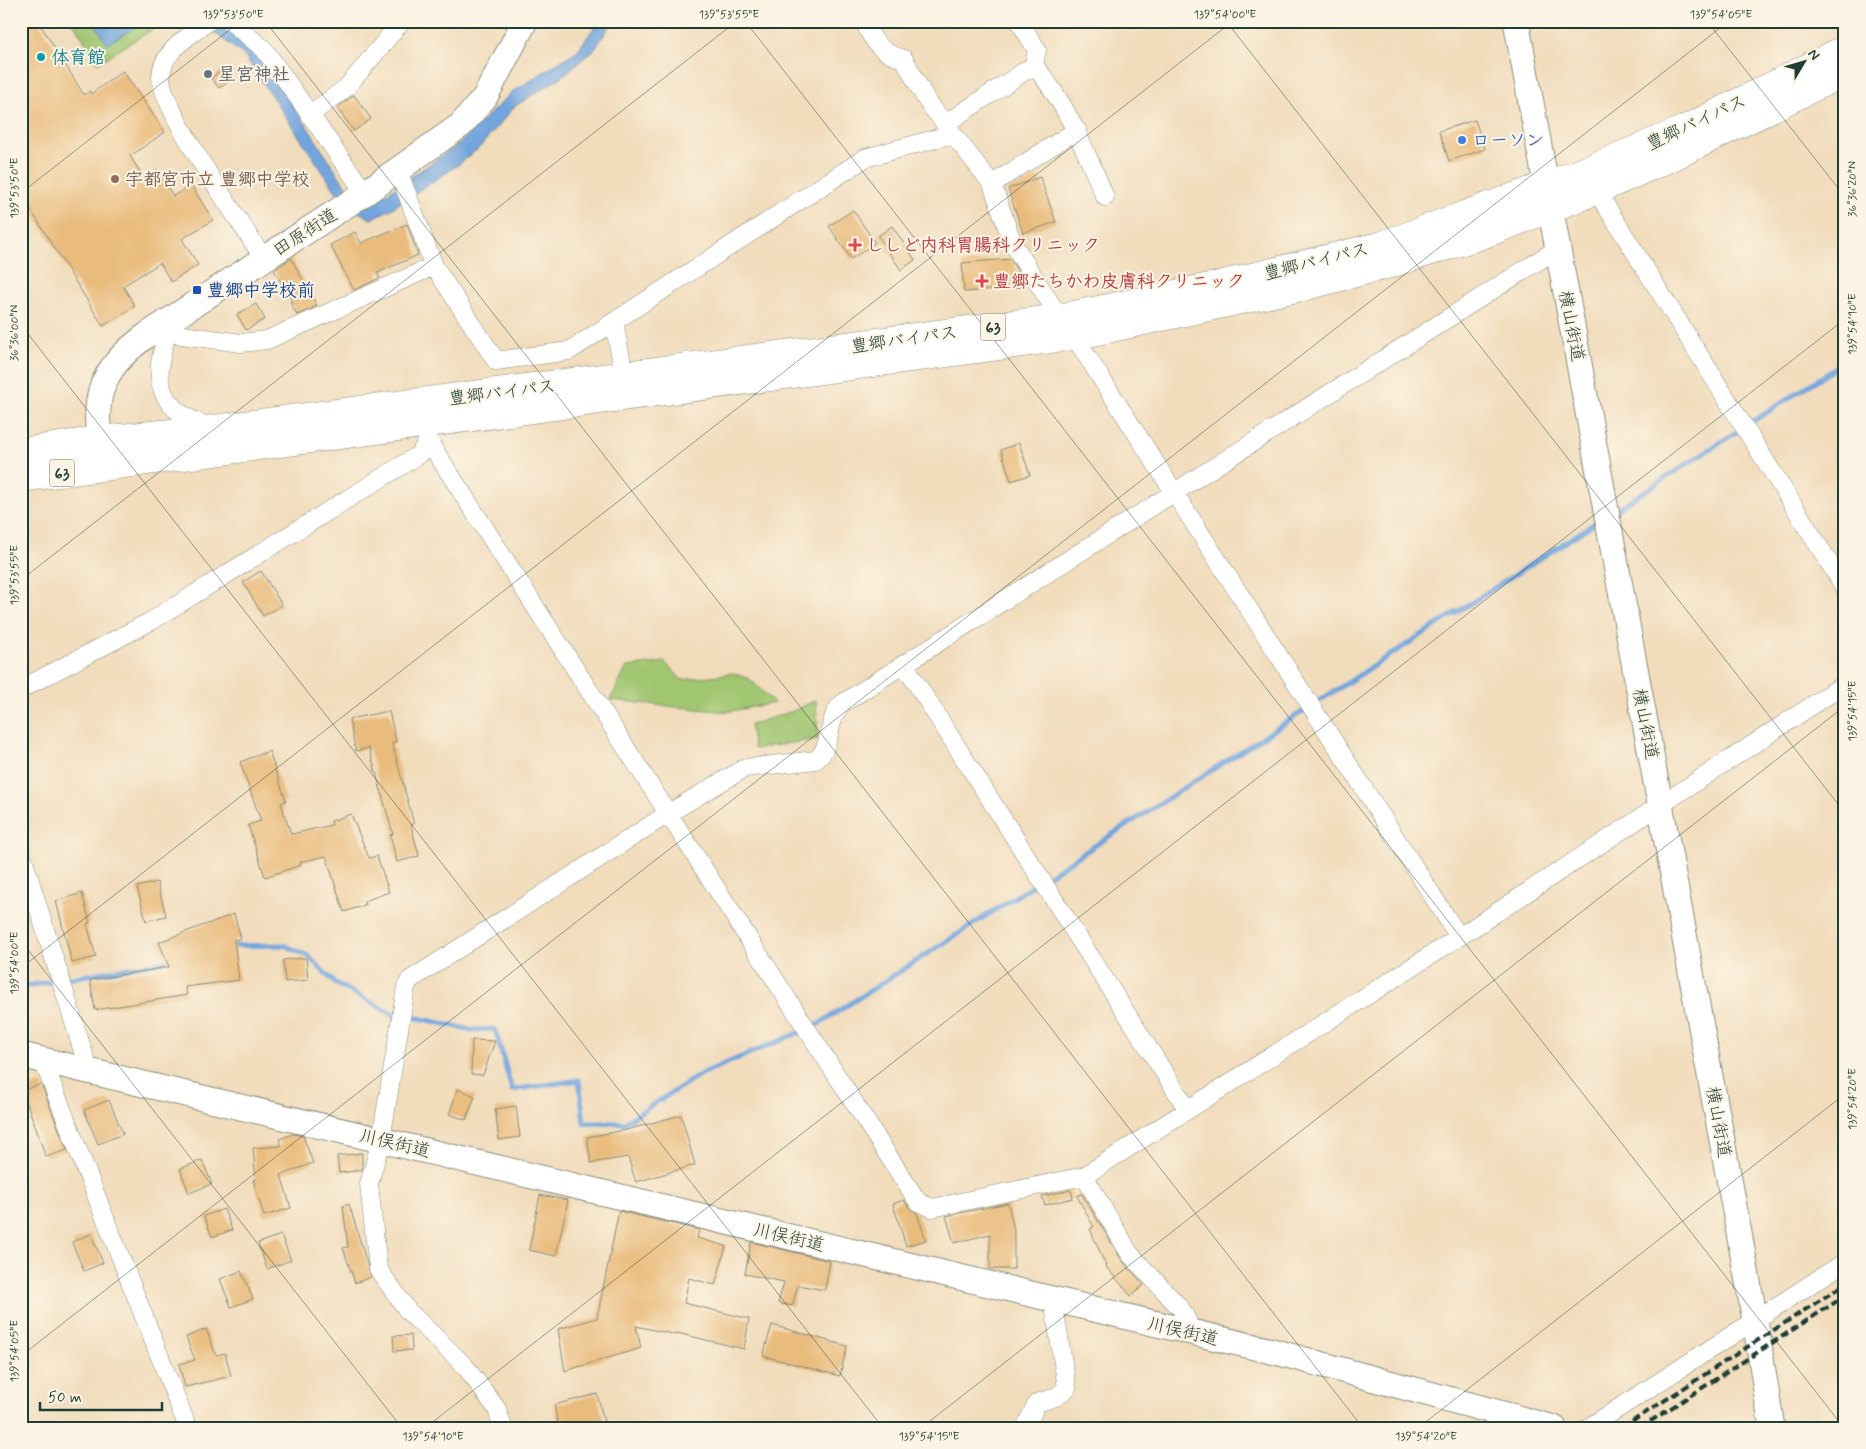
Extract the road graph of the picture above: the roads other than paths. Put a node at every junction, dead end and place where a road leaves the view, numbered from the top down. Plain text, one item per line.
1 (209, 21) edge
2 (230, 21) edge
3 (402, 21) edge
4 (864, 21) edge
5 (1019, 21) edge
6 (1516, 21) edge
7 (527, 23) edge
8 (1845, 49) edge
9 (1034, 65) junction
10 (1845, 72) edge
11 (311, 114) junction
12 (949, 129) junction
13 (1077, 130) junction
14 (398, 170) junction
15 (1590, 181) junction
16 (992, 184) junction
17 (365, 193) junction
18 (1547, 196) junction
19 (1105, 197) dead end
20 (1557, 249) junction
21 (264, 258) junction
22 (434, 266) junction
23 (614, 322) junction
24 (170, 325) junction
25 (1067, 327) junction
26 (626, 387) junction
27 (427, 422) junction
28 (214, 429) junction
29 (99, 440) junction
30 (21, 452) edge
31 (103, 467) junction
32 (21, 478) edge
33 (1172, 492) junction
34 (1845, 588) edge
35 (904, 664) junction
36 (1845, 684) edge
37 (21, 689) edge
38 (1661, 806) junction
39 (669, 813) junction
40 (21, 852) edge
41 (1459, 937) junction
42 (32, 1058) edge
43 (89, 1071) junction
44 (1188, 1110) junction
45 (381, 1140) junction
46 (1084, 1176) junction
47 (1845, 1262) edge
48 (1053, 1300) junction
49 (1755, 1320) junction
50 (1189, 1332) junction
51 (188, 1428) edge
52 (502, 1428) edge
53 (1026, 1428) edge
54 (1554, 1428) edge
55 (1588, 1428) edge
56 (1772, 1428) edge

1 - 21 street
2 - 11 street
3 - 11 street
4 - 12 street
5 - 9 street
6 - 18 street, 横山街道
7 - 14 street, 田原街道
8 - 15 main road, 豊郷バイパス / 63
9 - 12 street
9 - 13 street
10 - 15 main road, 豊郷バイパス / 63
11 - 17 street
12 - 16 street
12 - 23 street
13 - 16 street
13 - 19 street
14 - 17 street, 田原街道
14 - 22 street
15 - 18 main road, 豊郷バイパス / 63
15 - 34 street
16 - 25 street
17 - 21 street, 田原街道
18 - 20 street, 横山街道
18 - 25 main road, 豊郷バイパス / 63
20 - 33 street
20 - 38 street, 横山街道
21 - 24 street, 田原街道
22 - 23 street
22 - 24 street
23 - 26 street
24 - 28 street
24 - 29 street, 田原街道
25 - 26 main road, 豊郷バイパス / 63
25 - 33 street
26 - 27 main road, 豊郷バイパス / 63
27 - 28 main road, 豊郷バイパス / 63
27 - 31 main road, 豊郷バイパス / 63
27 - 37 street
27 - 39 street
28 - 29 main road, 豊郷バイパス / 63
29 - 30 main road, 63
29 - 31 street, 田原街道
31 - 32 main road, 63
33 - 35 street
33 - 41 street
35 - 39 street
35 - 44 street
36 - 38 street
38 - 41 street
38 - 49 street, 横山街道
39 - 45 street
39 - 46 street
40 - 43 street
41 - 44 street
42 - 43 street, 川俣街道
42 - 51 street
43 - 45 street, 川俣街道
44 - 46 street
45 - 48 street, 川俣街道
45 - 52 street
46 - 50 street
47 - 49 street
48 - 50 street, 川俣街道
48 - 53 street
49 - 55 street
49 - 56 street, 横山街道
50 - 54 street, 川俣街道

